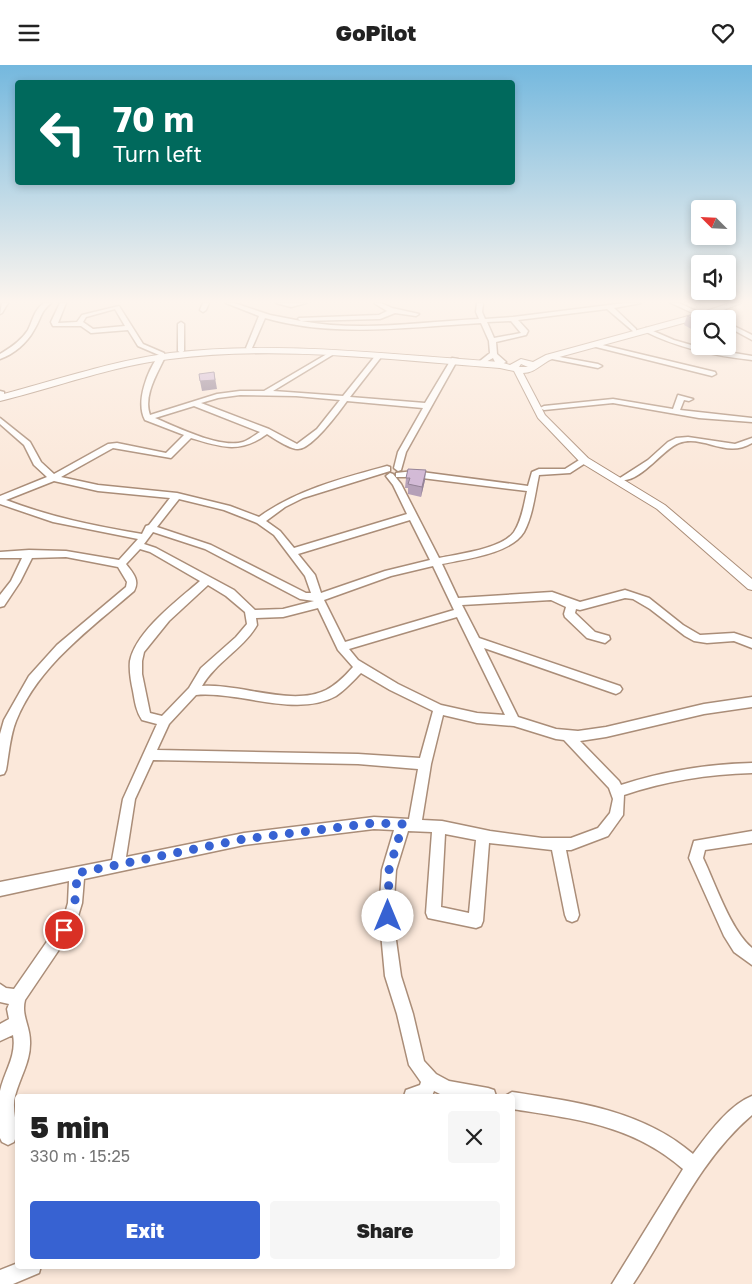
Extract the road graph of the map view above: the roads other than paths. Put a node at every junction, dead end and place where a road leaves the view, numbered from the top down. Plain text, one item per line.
1 (142, 360) edge
2 (160, 360) edge
3 (321, 360) edge
4 (375, 360) edge
5 (453, 360) junction
6 (498, 360) edge
7 (535, 360) edge
8 (543, 360) edge
9 (565, 360) edge
10 (650, 360) edge
11 (484, 361) joint
12 (502, 362) junction
13 (518, 365) junction
14 (598, 366) dead end
15 (532, 368) junction
16 (712, 374) dead end
17 (267, 393) junction
18 (0, 395) edge
19 (344, 399) junction
20 (689, 399) dead end
21 (196, 404) junction
22 (428, 406) junction
23 (544, 408) junction
24 (676, 412) junction
25 (148, 418) junction
26 (0, 420) edge
27 (752, 420) edge
28 (266, 431) junction
29 (189, 435) junction
30 (752, 440) edge
31 (584, 460) junction
32 (394, 473) junction
33 (53, 478) junction
34 (624, 478) junction
35 (532, 489) junction
36 (177, 496) junction
37 (0, 500) edge
38 (412, 516) junction
39 (260, 521) junction
40 (144, 537) junction
41 (293, 552) junction
42 (29, 553) junction
43 (0, 555) edge
44 (436, 563) junction
45 (121, 564) junction
46 (752, 578) edge
47 (207, 580) junction
48 (752, 586) edge
49 (320, 600) junction
50 (0, 603) edge
51 (572, 605) junction
52 (457, 607) junction
53 (250, 614) junction
54 (605, 639) dead end
55 (474, 641) junction
56 (752, 644) edge
57 (342, 647) junction
58 (360, 667) junction
59 (616, 689) dead end
60 (193, 691) junction
61 (752, 701) edge
62 (439, 709) junction
63 (164, 721) junction
64 (514, 721) junction
65 (567, 735) junction
66 (148, 755) junction
67 (425, 764) junction
68 (752, 768) edge
69 (0, 770) edge
70 (618, 792) junction
71 (408, 825) junction
72 (439, 827) junction
73 (483, 836) junction
74 (752, 837) edge
75 (558, 844) junction
76 (118, 865) junction
77 (77, 873) junction
78 (0, 889) edge
79 (572, 915) dead end
80 (752, 957) edge
81 (0, 992) edge
82 (18, 997) junction
83 (19, 1023) junction
84 (0, 1033) edge
85 (430, 1080) junction
86 (418, 1094) edge
87 (476, 1094) edge
88 (515, 1101) edge
89 (752, 1104) edge
90 (8, 1136) dead end
91 (695, 1167) junction
92 (26, 1269) edge
93 (0, 1281) edge
94 (622, 1284) edge

1 - 18 main road
2 - 25 street
3 - 17 street
4 - 19 street
5 - 11 main road
5 - 13 main road
5 - 22 street
6 - 12 street
7 - 13 main road
8 - 15 main road
9 - 14 street
10 - 16 street
11 - 12 main road
12 - 13 main road
13 - 15 main road
13 - 31 main road
15 - 23 main road
17 - 19 street
17 - 21 street
19 - 22 street
19 - 28 street
20 - 24 street
21 - 25 street
21 - 28 street
22 - 32 street
23 - 24 street
23 - 34 main road
24 - 27 street
25 - 29 street
26 - 33 street
28 - 29 street
29 - 33 street
30 - 34 street
31 - 35 street
31 - 48 main road
32 - 35 street
32 - 38 street
32 - 39 street
33 - 36 street
33 - 37 street
34 - 46 main road
35 - 44 street
36 - 39 street
36 - 40 street
37 - 40 street
38 - 41 street
38 - 44 street
39 - 41 street
40 - 45 street
40 - 47 street
40 - 49 street
41 - 49 street
42 - 43 street
42 - 45 street
42 - 50 street
44 - 49 street
44 - 52 street
45 - 69 street
47 - 53 street
47 - 63 street
49 - 53 street
49 - 57 street
51 - 52 street
51 - 54 street
51 - 56 street
52 - 55 street
52 - 57 street
53 - 60 street
55 - 59 street
55 - 64 street
57 - 58 street
58 - 60 street
58 - 62 street
60 - 63 street
61 - 65 street
62 - 64 street
62 - 67 street
63 - 66 street
64 - 65 street
65 - 70 street
66 - 67 street
66 - 76 street
67 - 71 street
68 - 70 street
70 - 75 street
71 - 72 street
71 - 76 street
71 - 85 street
72 - 73 street
72 - 73 street
73 - 75 street
74 - 80 street
75 - 79 street
76 - 77 street
77 - 78 street
77 - 82 street
81 - 82 street
82 - 83 street
83 - 84 street
83 - 90 street
85 - 86 street
85 - 87 street
88 - 91 street
89 - 91 street
91 - 94 street
92 - 93 street

